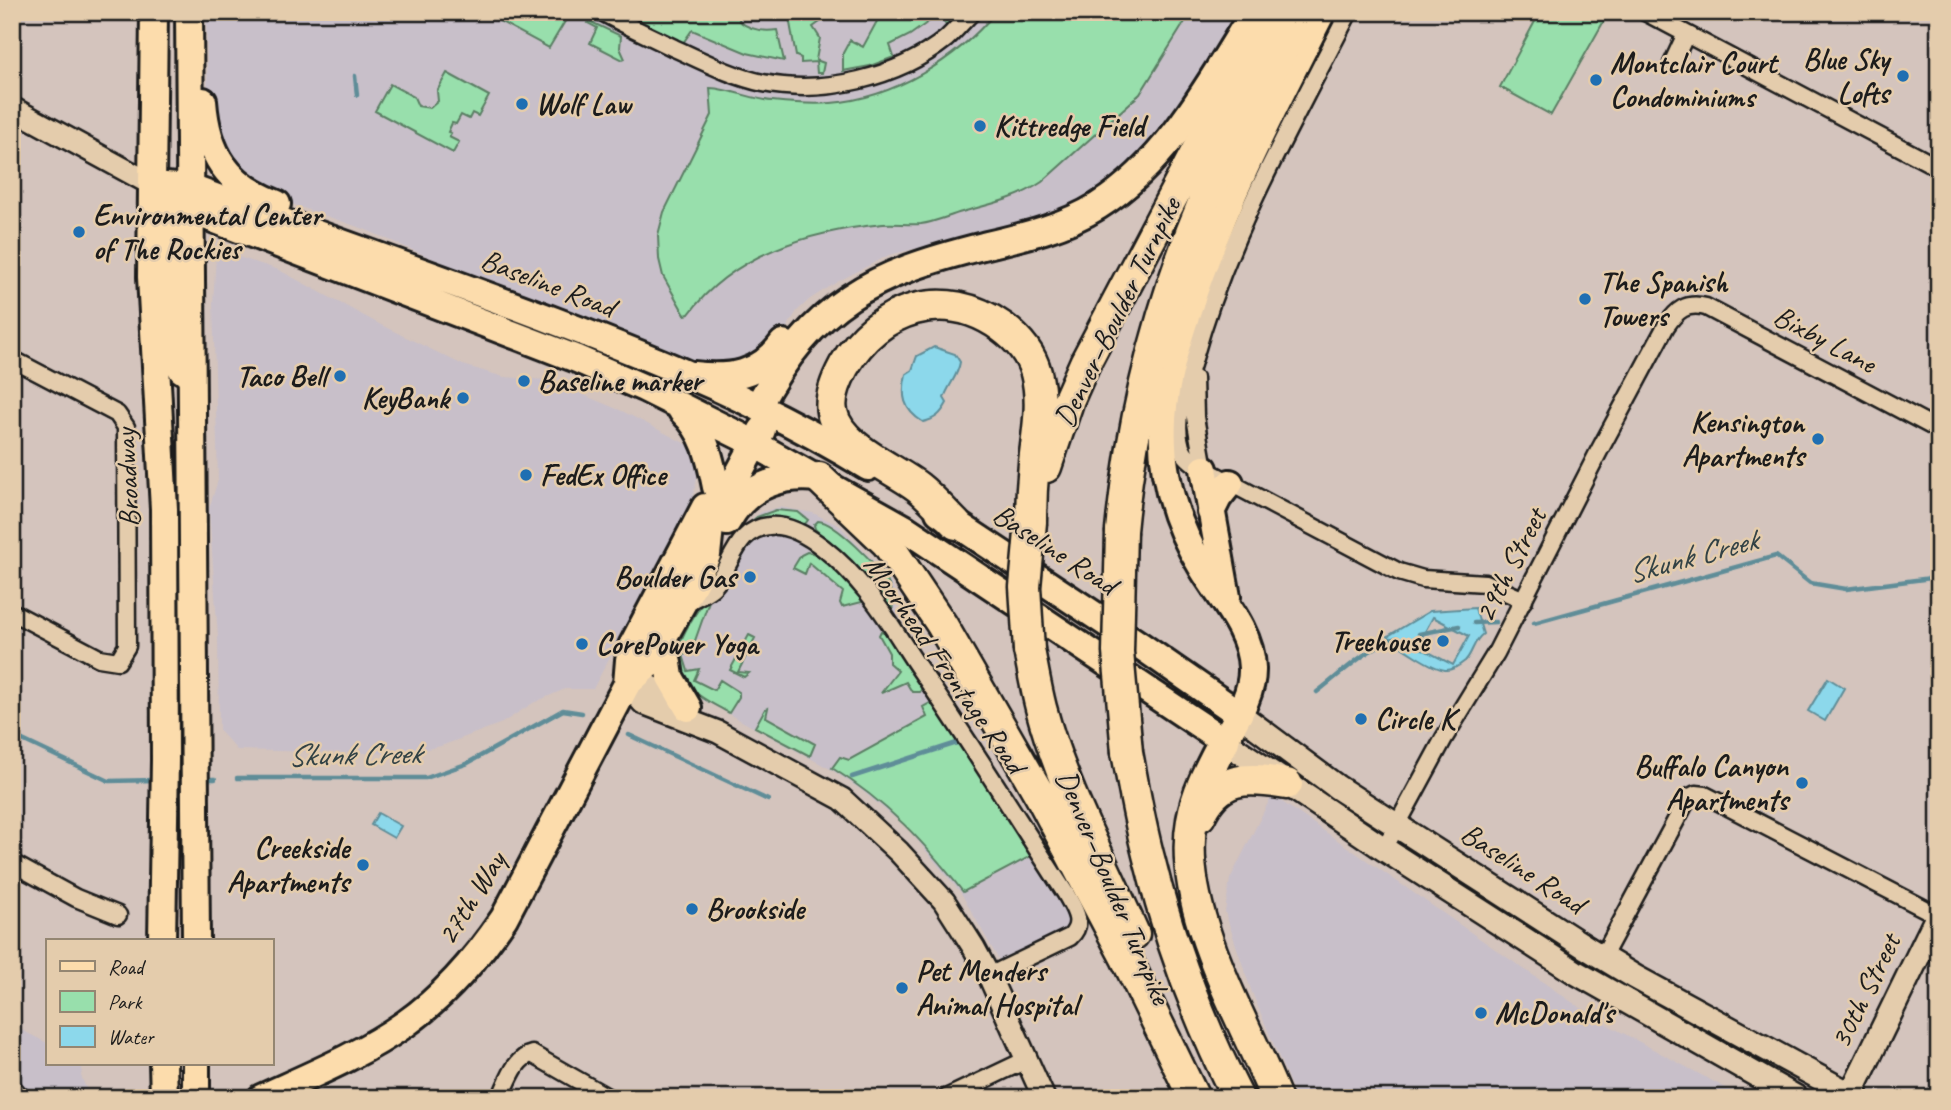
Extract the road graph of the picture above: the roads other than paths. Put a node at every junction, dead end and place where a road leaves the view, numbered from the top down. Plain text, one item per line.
1 (154, 12) edge
2 (191, 12) edge
3 (601, 12) edge
4 (972, 12) edge
5 (1254, 12) edge
6 (1269, 12) edge
7 (1303, 12) edge
8 (1322, 12) edge
9 (1349, 12) edge
10 (1645, 12) edge
11 (1686, 34) junction
12 (1672, 64) dead end
13 (12, 108) edge
14 (1939, 169) edge
15 (153, 185) junction
16 (190, 199) junction
17 (338, 241) junction
18 (941, 258) junction
19 (458, 284) junction
20 (422, 299) junction
21 (1684, 306) joint
22 (12, 359) edge
23 (693, 375) junction
24 (191, 396) junction
25 (671, 401) junction
26 (765, 409) junction
27 (1939, 430) edge
28 (749, 440) junction
29 (1204, 469) junction
30 (819, 478) junction
31 (1230, 483) junction
32 (716, 487) junction
33 (1211, 512) junction
34 (1031, 522) junction
35 (956, 524) junction
36 (708, 569) junction
37 (1524, 600) junction
38 (12, 612) edge
39 (1231, 612) junction
40 (664, 637) junction
41 (627, 684) junction
42 (688, 708) junction
43 (1239, 713) junction
44 (718, 732) junction
45 (1224, 741) junction
46 (1287, 784) junction
47 (1397, 825) junction
48 (1190, 843) junction
49 (1384, 849) junction
50 (12, 863) edge
51 (1938, 914) edge
52 (118, 915) dead end
53 (162, 939) edge
54 (196, 939) edge
55 (1602, 958) junction
56 (989, 976) junction
57 (1026, 1060) junction
58 (163, 1064) edge
59 (196, 1064) edge
60 (12, 1087) edge
61 (1852, 1097) edge
62 (22, 1098) edge
63 (164, 1098) edge
64 (195, 1098) edge
65 (261, 1098) edge
66 (500, 1098) edge
67 (609, 1098) edge
68 (946, 1098) edge
69 (1044, 1098) edge
70 (1194, 1098) edge
71 (1208, 1098) edge
72 (1238, 1098) edge
73 (1276, 1098) edge
74 (1797, 1098) edge

1 - 15 main road, Broadway
2 - 16 main road, Broadway
2 - 17 main road
3 - 4 street
5 - 18 main road
6 - 34 highway, Denver–Boulder Turnpike
7 - 72 highway, Denver–Boulder Turnpike, bridge
8 - 39 main road
9 - 29 street
10 - 11 street
11 - 12 street
11 - 14 street
13 - 15 street, Baseline Road
15 - 16 main road, Baseline Road
15 - 24 main road
15 - 53 main road, Broadway
16 - 17 main road, Baseline Road
16 - 20 main road, Baseline Road
16 - 24 main road, Broadway
17 - 19 main road, Baseline Road
18 - 23 main road
18 - 26 main road, 27th Way
19 - 20 main road
19 - 23 main road, Baseline Road
20 - 25 main road, Baseline Road
21 - 27 street, Bixby Lane
21 - 37 street, 29th Street
22 - 38 street
23 - 26 main road, Baseline Road
24 - 54 main road, Broadway
25 - 28 main road, Baseline Road
25 - 32 main road
26 - 28 main road, 27th Way
26 - 35 main road, Baseline Road
28 - 30 main road, Baseline Road
28 - 32 main road, 27th Way
28 - 36 main road, 27th Way
29 - 31 street
29 - 33 main road
30 - 36 main road
30 - 45 main road, Baseline Road
30 - 70 highway
31 - 33 main road
31 - 37 street
32 - 41 main road, 27th Way
33 - 39 main road
34 - 35 highway
34 - 71 highway, Denver–Boulder Turnpike, bridge
35 - 43 main road, Baseline Road
36 - 40 main road, 27th Way
36 - 56 street, Moorhead Frontage Road
37 - 47 street, 29th Street
39 - 43 main road
40 - 41 main road, 27th Way
40 - 42 main road
41 - 42 street
41 - 44 street
41 - 65 main road, 27th Way
42 - 44 street
43 - 45 main road
43 - 47 main road, Baseline Road
44 - 56 street
45 - 46 main road, Baseline Road
45 - 48 highway
46 - 48 highway
46 - 49 main road, Baseline Road
47 - 49 street, 29th Street
47 - 55 main road, Baseline Road
48 - 73 highway
49 - 74 main road, Baseline Road
50 - 52 street
51 - 55 street
51 - 61 main road, 30th Street
55 - 61 main road, Baseline Road
56 - 57 street
57 - 68 street
57 - 69 street
58 - 63 main road
59 - 64 main road
60 - 62 street
66 - 67 street

